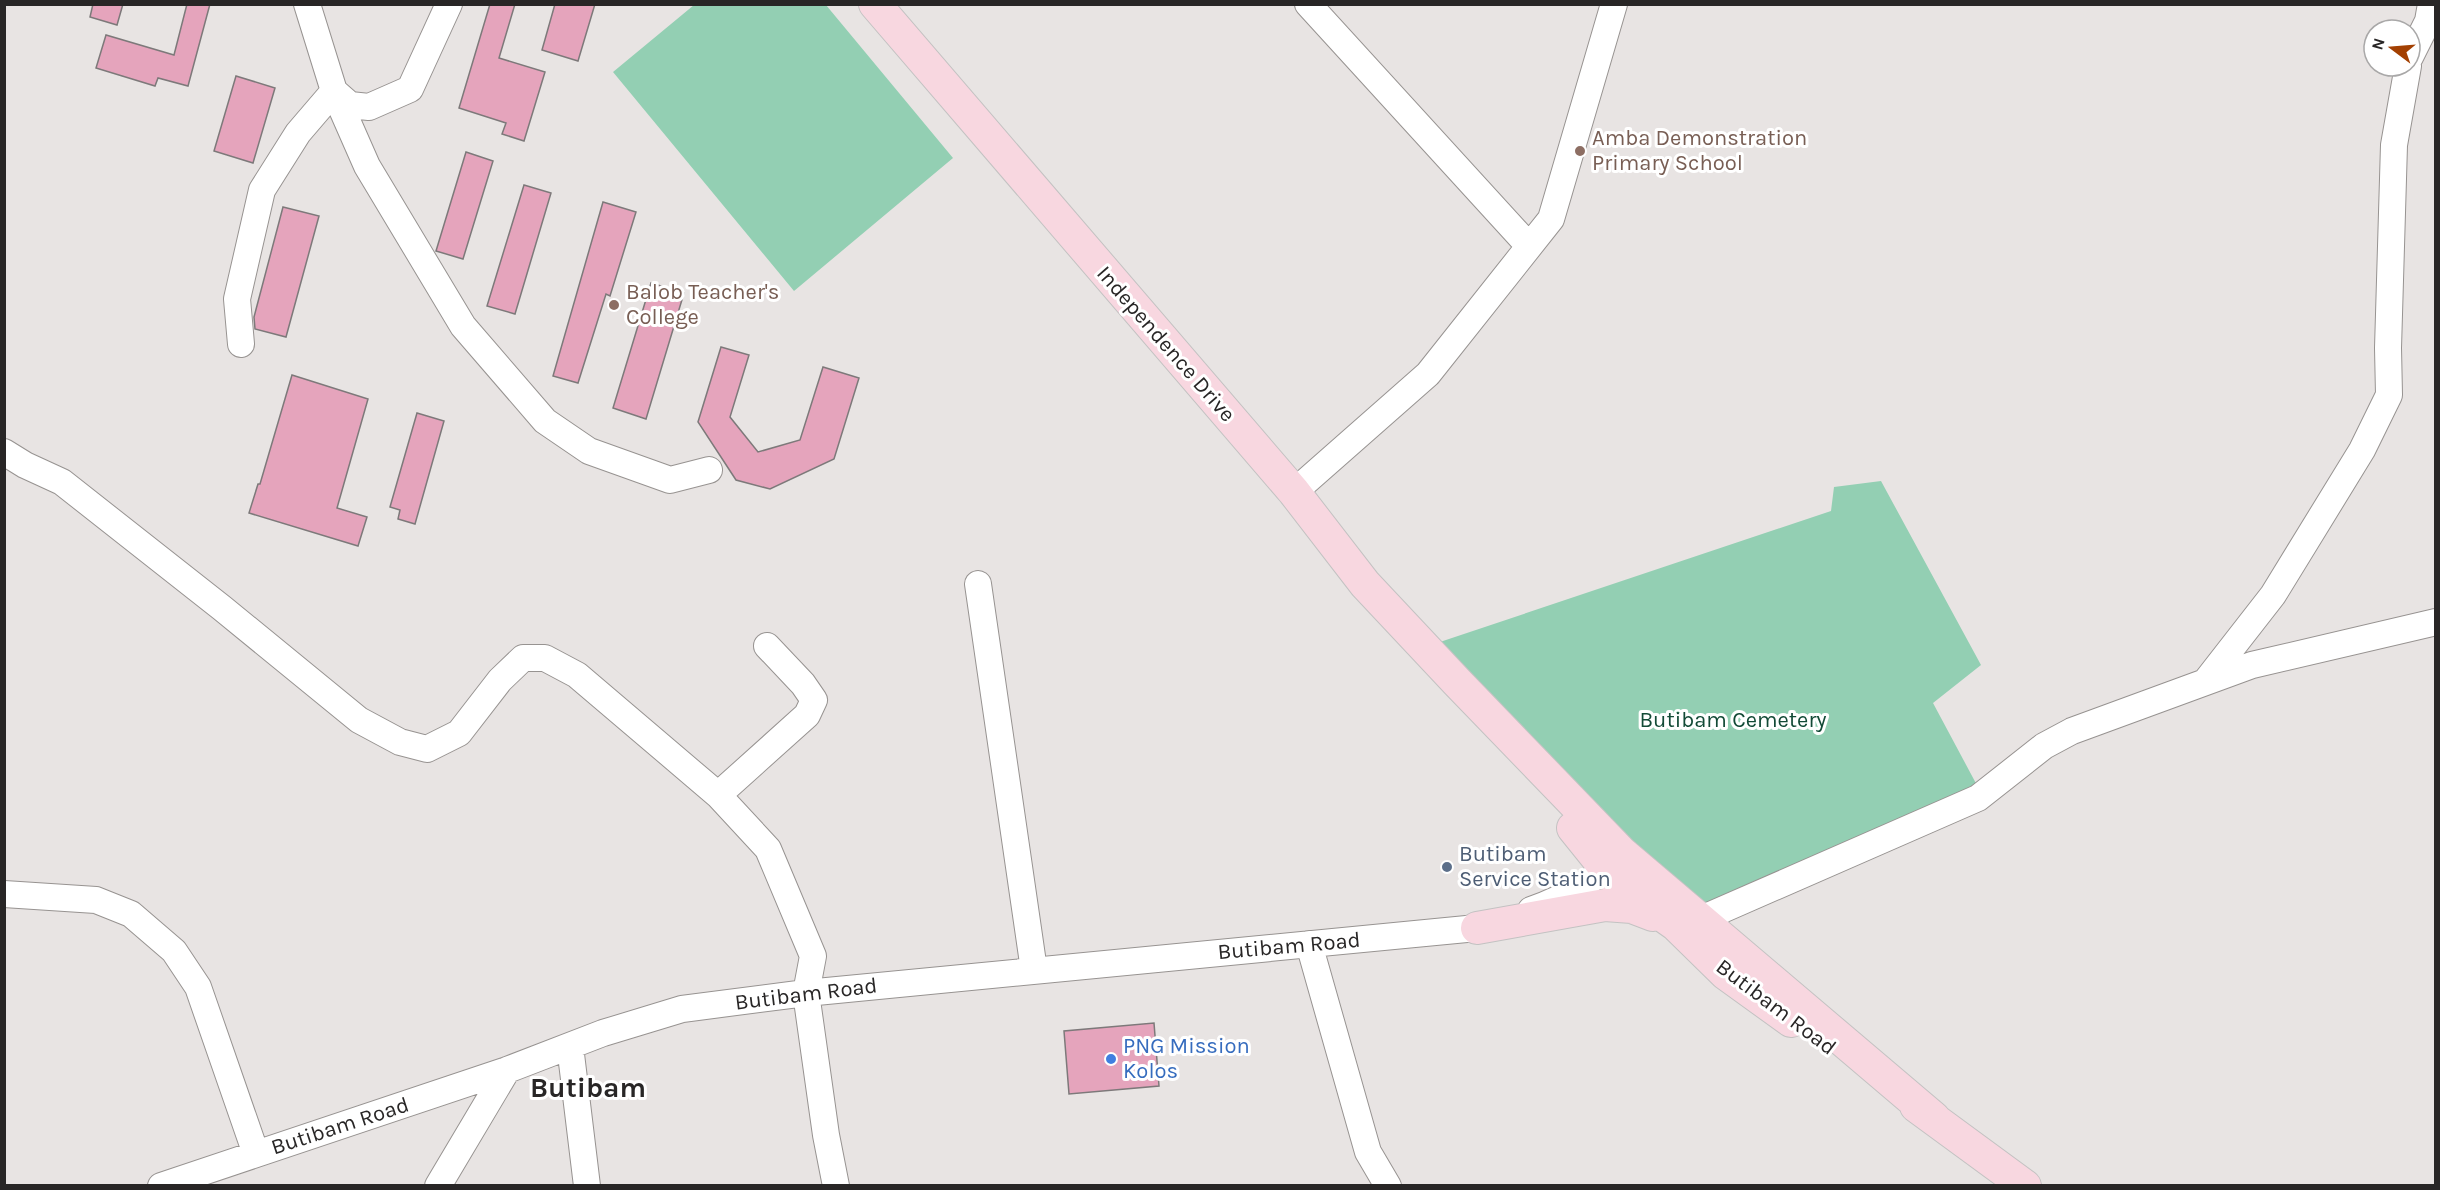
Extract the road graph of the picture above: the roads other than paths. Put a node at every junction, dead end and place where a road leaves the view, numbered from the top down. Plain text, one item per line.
1 (307, 4) edge
2 (449, 4) edge
3 (875, 4) edge
4 (1308, 4) edge
5 (1614, 4) edge
6 (2431, 4) edge
7 (2422, 33) edge
8 (2406, 78) edge
9 (334, 91) junction
10 (1529, 246) junction
11 (241, 344) dead end
12 (4, 452) edge
13 (709, 470) dead end
14 (1294, 492) junction
15 (978, 584) dead end
16 (2436, 622) edge
17 (767, 646) dead end
18 (2206, 681) junction
19 (1457, 682) joint
20 (718, 795) junction
21 (1625, 872) junction
22 (4, 894) edge
23 (1688, 922) junction
24 (1477, 928) junction
25 (1309, 944) junction
26 (1034, 970) junction
27 (806, 993) junction
28 (570, 1046) junction
29 (507, 1070) junction
30 (256, 1154) junction
31 (162, 1185) edge
32 (438, 1185) edge
33 (587, 1185) edge
34 (836, 1185) edge
35 (1388, 1185) edge
36 (2025, 1185) edge

1 - 9 street
2 - 9 street
3 - 14 main road, Independence Drive
4 - 10 street
5 - 10 street
6 - 7 street
8 - 18 street
9 - 11 street
9 - 13 street
10 - 14 street
12 - 20 street
14 - 19 main road, Independence Drive
15 - 26 street
16 - 18 street
17 - 20 street
18 - 23 street
19 - 21 main road, Butibam Road
20 - 27 street
21 - 23 main road, Butibam Road
21 - 24 street, Butibam Road
22 - 30 street
23 - 24 main road
23 - 36 main road, Butibam Road
24 - 25 street, Butibam Road
25 - 26 street, Butibam Road
25 - 35 street
26 - 27 street, Butibam Road
27 - 28 street, Butibam Road
27 - 34 street
28 - 29 street, Butibam Road
28 - 33 street
29 - 30 street, Butibam Road
29 - 32 street
30 - 31 street, Butibam Road

